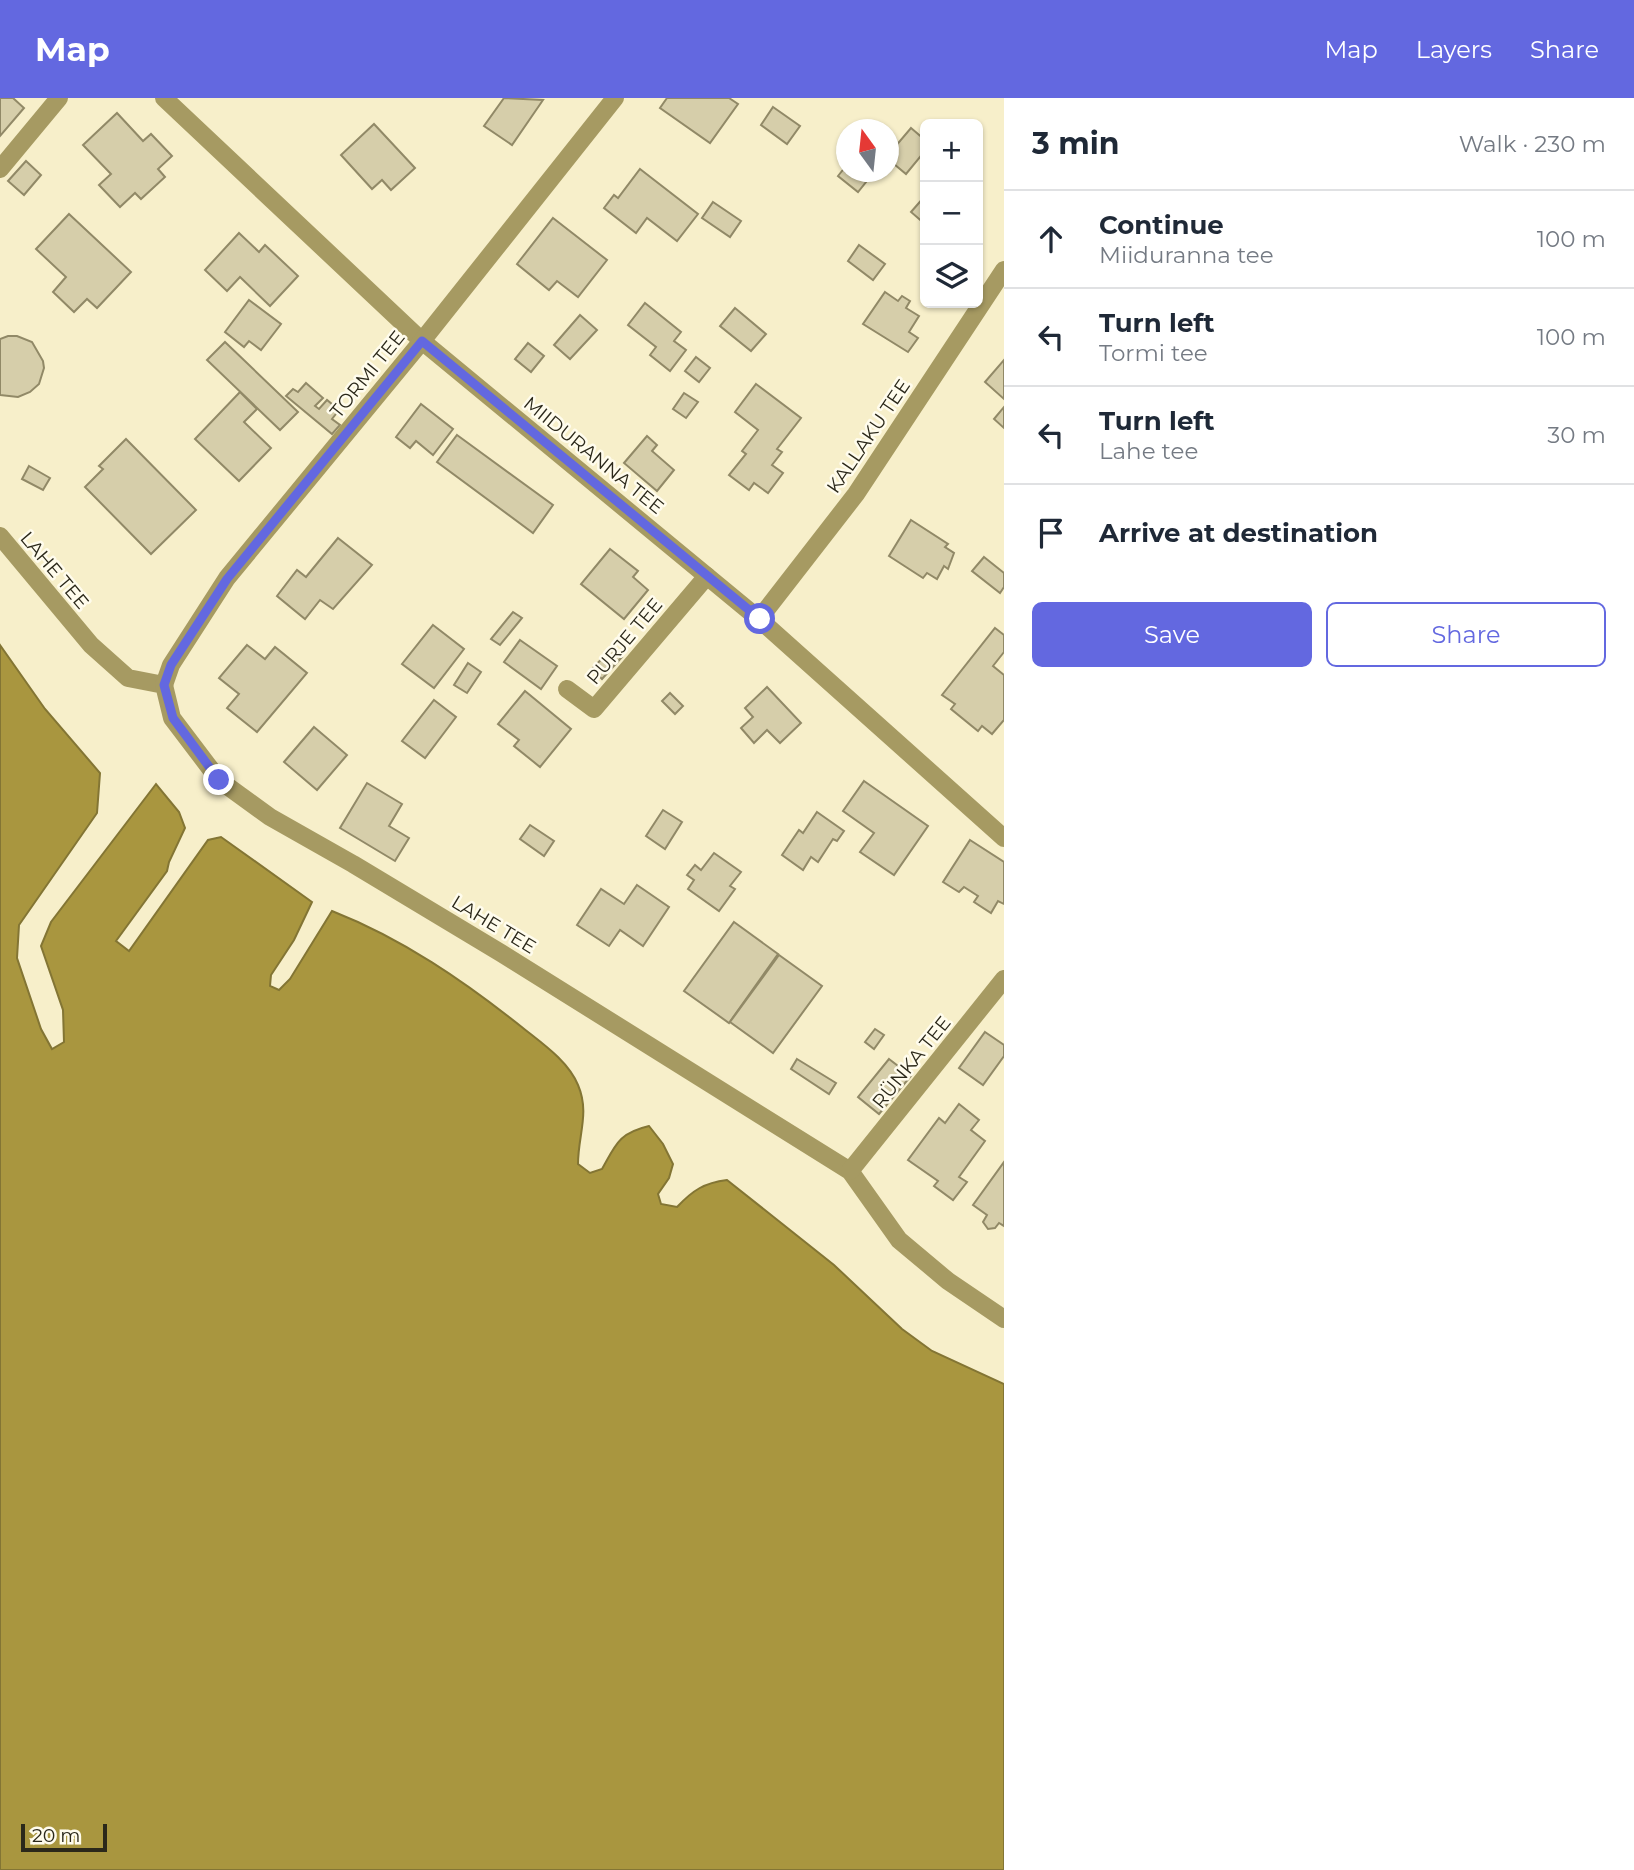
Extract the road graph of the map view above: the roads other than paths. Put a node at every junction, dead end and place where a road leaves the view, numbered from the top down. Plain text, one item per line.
1 (59, 98) edge
2 (164, 98) edge
3 (615, 98) edge
4 (0, 169) edge
5 (1004, 271) edge
6 (999, 292) edge
7 (422, 341) junction
8 (0, 536) edge
9 (707, 576) junction
10 (760, 619) junction
11 (164, 685) junction
12 (566, 690) dead end
13 (1004, 838) edge
14 (1004, 979) edge
15 (850, 1171) junction
16 (1004, 1319) edge

1 - 4 street
2 - 7 street, MIIDURANNA TEE
3 - 7 street, TORMI TEE
5 - 6 street, KALLAKU TEE
6 - 10 street, KALLAKU TEE
7 - 9 street, MIIDURANNA TEE
7 - 11 street, TORMI TEE
8 - 11 street, LAHE TEE
9 - 10 street, MIIDURANNA TEE
9 - 12 street, PURJE TEE
10 - 13 street, MIIDURANNA TEE
11 - 15 street, LAHE TEE
14 - 15 street, RÜNKA TEE
15 - 16 street, LAHE TEE

